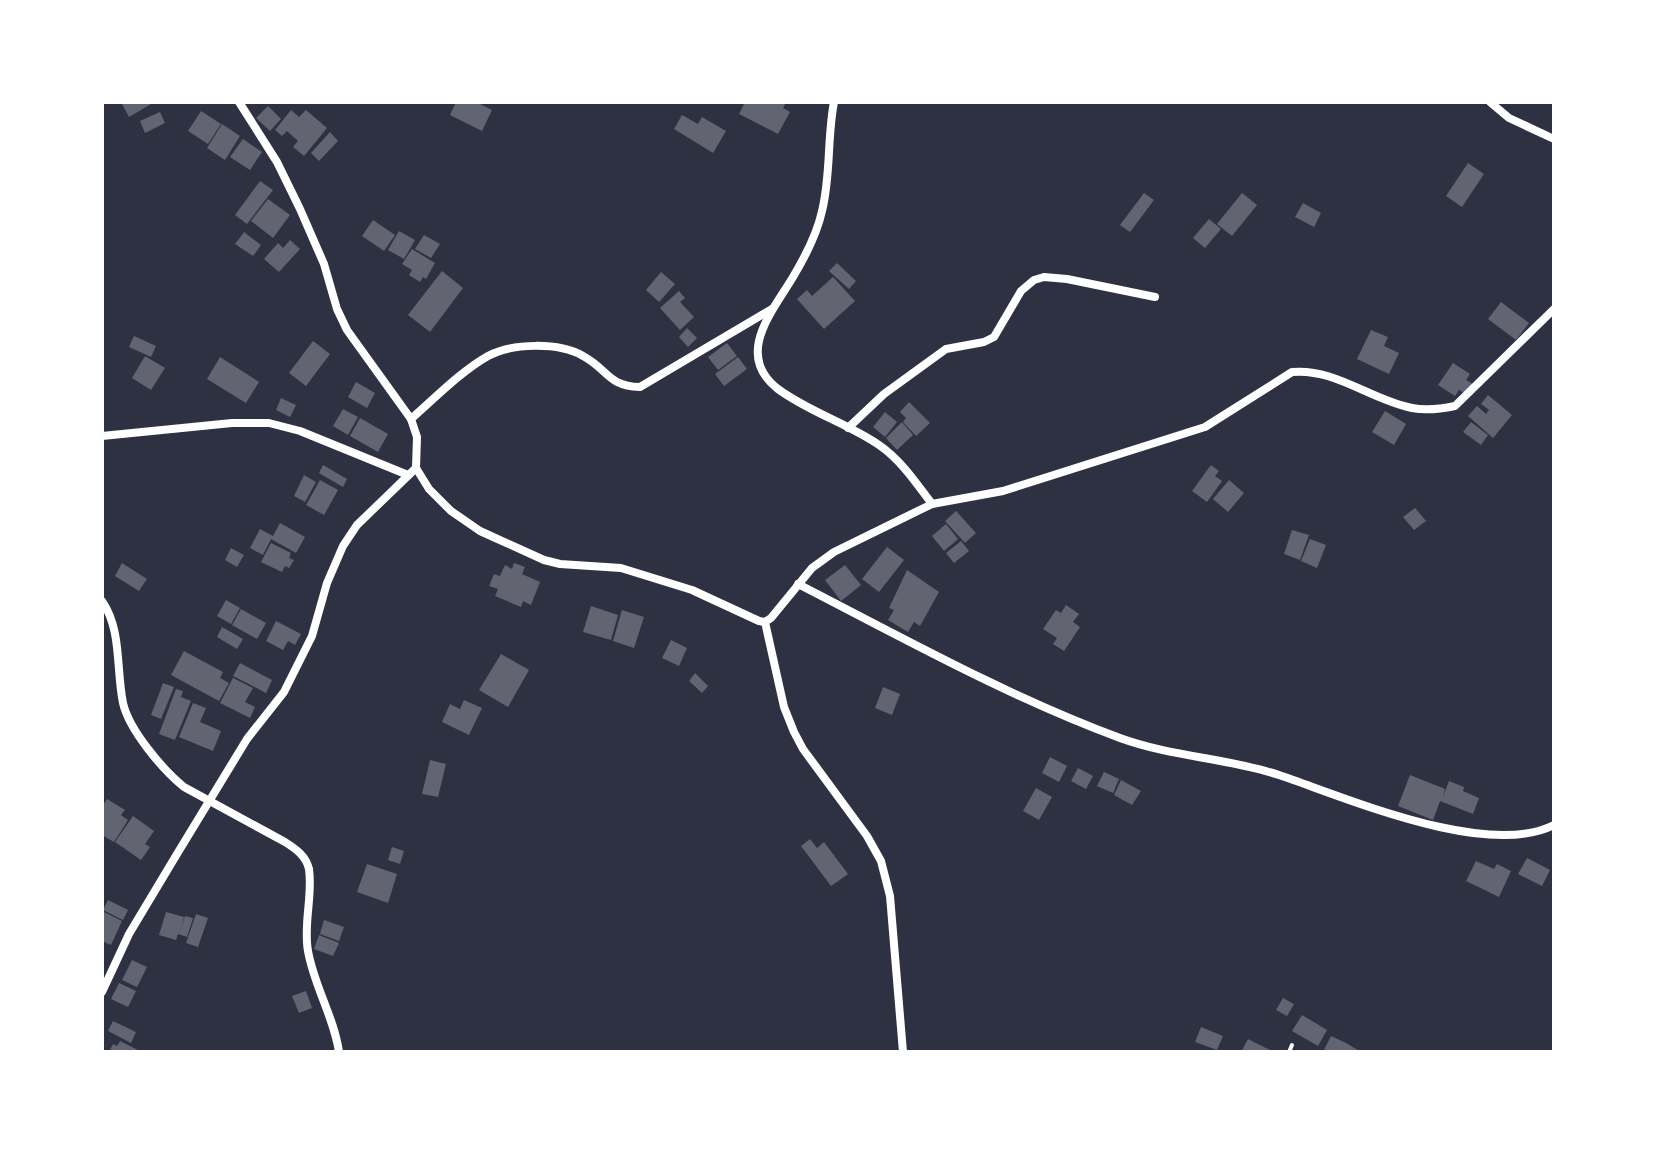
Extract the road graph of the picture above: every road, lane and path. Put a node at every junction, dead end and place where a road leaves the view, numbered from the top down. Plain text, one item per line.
1 (239, 102) edge
2 (834, 102) edge
3 (1490, 102) edge
4 (1554, 139) edge
5 (1155, 297) dead end
6 (773, 308) junction
7 (1554, 309) edge
8 (411, 419) junction
9 (848, 428) junction
10 (102, 436) edge
11 (412, 472) junction
12 (932, 504) junction
13 (798, 584) junction
14 (102, 601) edge
15 (765, 622) junction
16 (210, 800) junction
17 (1554, 825) edge
18 (102, 992) edge
19 (1292, 1045) dead end
20 (339, 1052) edge
21 (903, 1052) edge
22 (1289, 1052) edge

1 - 8 street
2 - 6 street
3 - 4 street
5 - 9 street
6 - 8 street
6 - 9 street
7 - 12 street
8 - 11 street
9 - 12 street
10 - 11 street
11 - 15 street
11 - 16 street
12 - 13 street
13 - 15 street
13 - 17 street
14 - 16 street
15 - 21 street
16 - 18 street
16 - 20 street
19 - 22 lane

